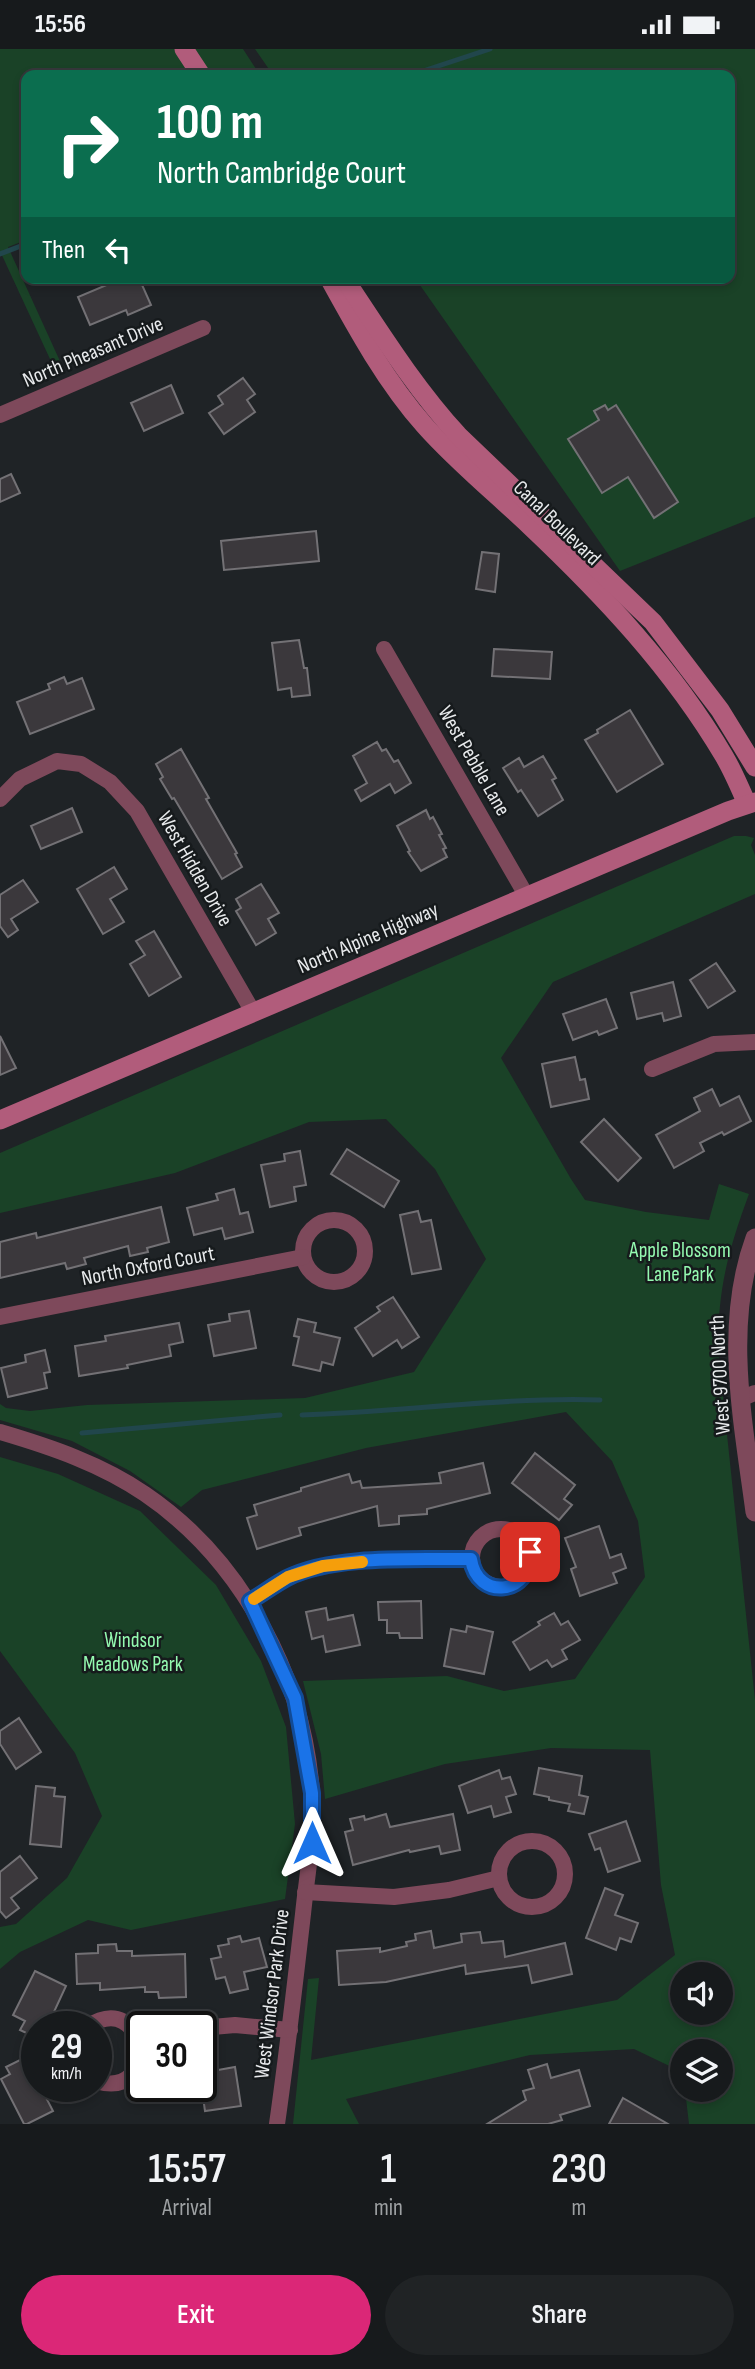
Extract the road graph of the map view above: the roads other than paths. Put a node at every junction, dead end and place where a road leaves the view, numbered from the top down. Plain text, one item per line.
1 (184, 49) edge
2 (195, 49) edge
3 (198, 70) edge
4 (209, 70) edge
5 (333, 284) edge
6 (348, 284) edge
7 (204, 328) dead end
8 (0, 415) edge
9 (384, 649) dead end
10 (755, 767) edge
11 (0, 799) edge
12 (751, 803) edge
13 (526, 895) junction
14 (253, 1012) junction
15 (755, 1042) edge
16 (652, 1069) dead end
17 (0, 1119) edge
18 (755, 1238) edge
19 (303, 1257) dead end
20 (0, 1317) edge
21 (748, 1396) edge
22 (0, 1432) edge
23 (755, 1512) edge
24 (471, 1559) dead end
25 (250, 1601) junction
26 (499, 1878) junction
27 (305, 1892) junction
28 (217, 2027) edge
29 (290, 2030) junction
30 (277, 2124) edge

1 - 3 main road
2 - 4 main road
5 - 12 main road, Canal Boulevard
6 - 10 main road, Canal Boulevard
7 - 8 street, North Pheasant Drive
9 - 13 street, West Pebble Lane
11 - 14 street, West Hidden Drive
12 - 13 main road, North Alpine Highway
13 - 14 main road, North Alpine Highway
14 - 17 main road, North Alpine Highway
15 - 16 street
18 - 21 street, West 9700 North
19 - 20 street, North Oxford Court
21 - 23 street, West 9700 North
22 - 25 street, West Windsor Park Drive
24 - 25 street
25 - 27 street, West Windsor Park Drive
26 - 26 street
26 - 27 street
27 - 29 street, West Windsor Park Drive
28 - 29 street
29 - 30 street, West Windsor Park Drive

